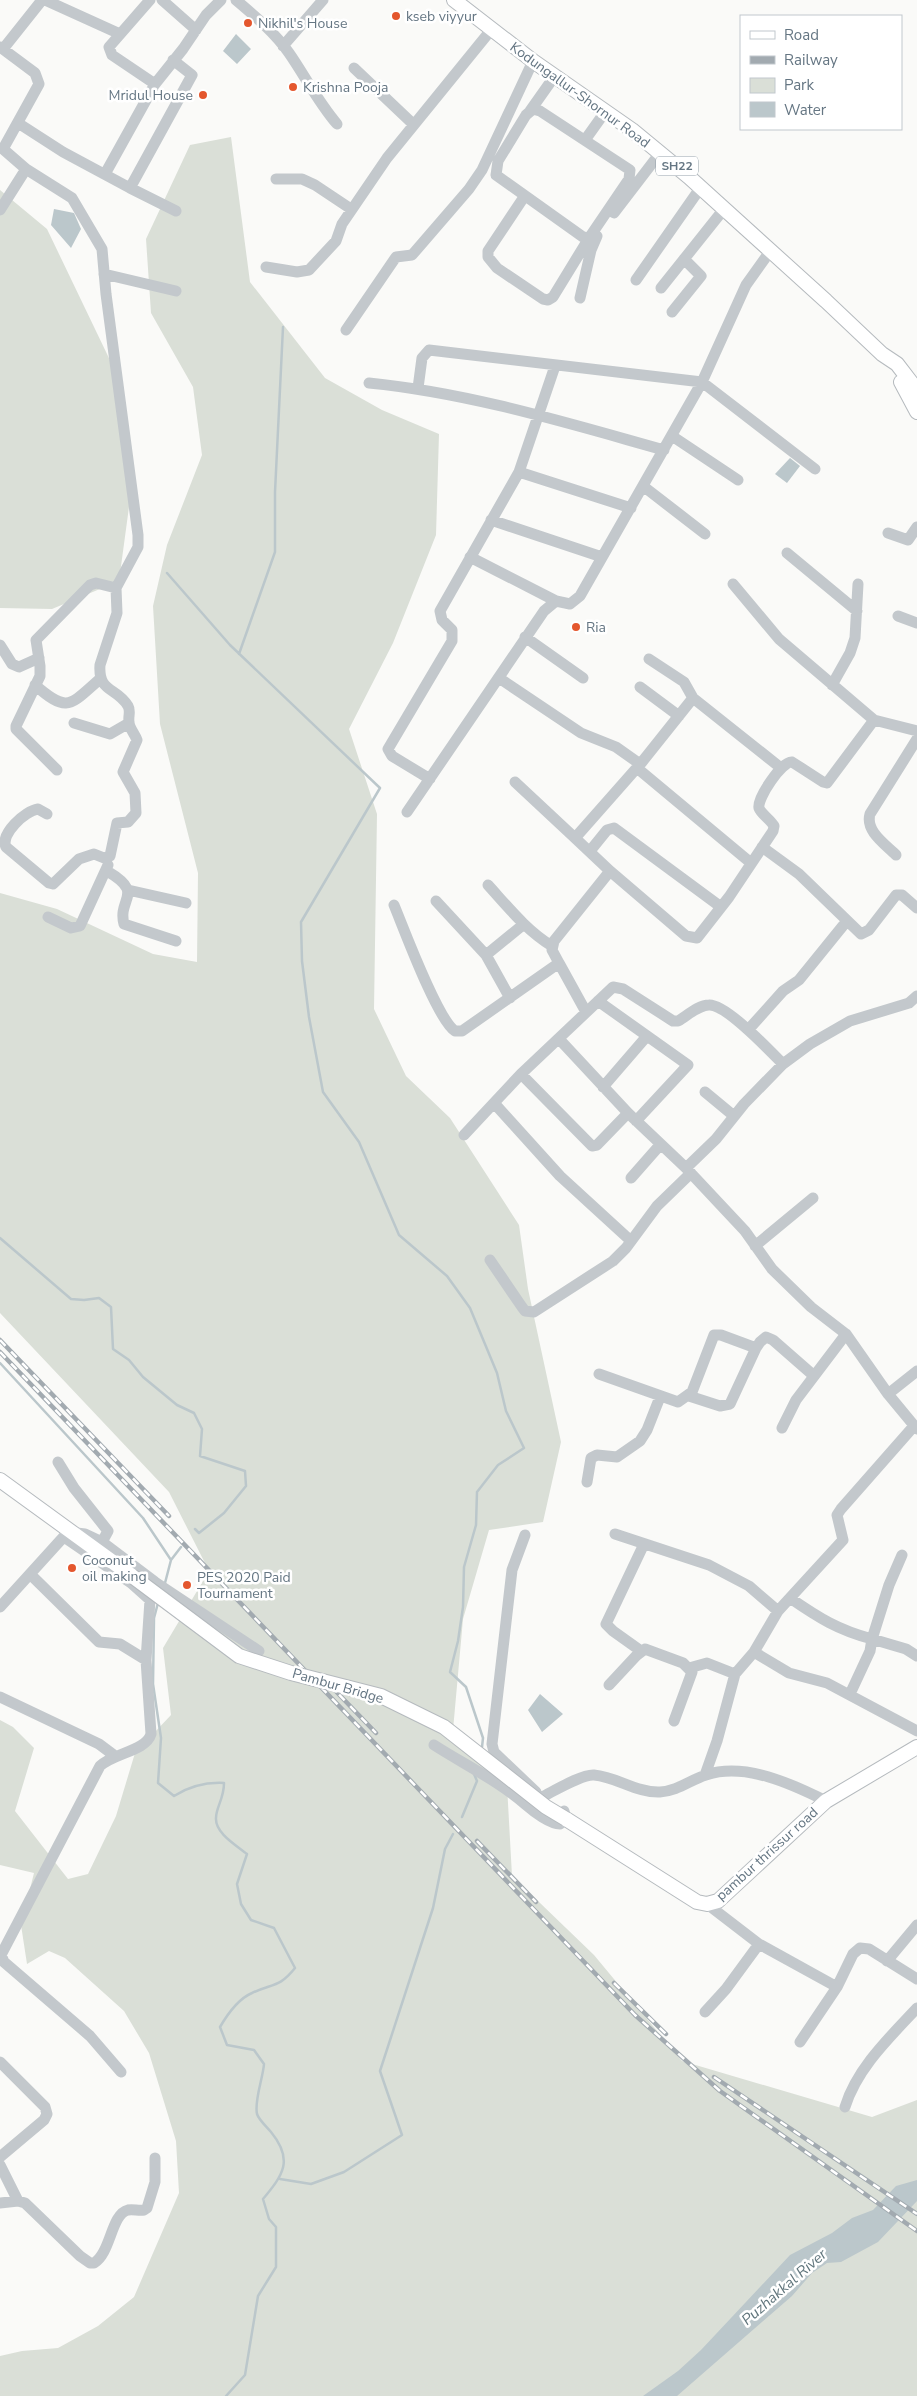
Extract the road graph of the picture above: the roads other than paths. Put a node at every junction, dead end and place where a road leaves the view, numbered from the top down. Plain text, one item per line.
1 (44, 0) edge
2 (150, 0) edge
3 (162, 0) edge
4 (221, 0) edge
5 (236, 0) edge
6 (323, 0) edge
7 (454, 0) edge
8 (196, 30) junction
9 (490, 30) junction
10 (120, 34) junction
11 (283, 46) junction
12 (1, 48) edge
13 (173, 60) junction
14 (533, 61) junction
15 (354, 68) dead end
16 (554, 77) junction
17 (155, 84) junction
18 (530, 111) junction
19 (605, 112) junction
20 (18, 123) junction
21 (337, 124) dead end
22 (413, 124) junction
23 (585, 140) junction
24 (2, 151) edge
25 (660, 153) junction
26 (26, 169) junction
27 (105, 174) junction
28 (276, 179) dead end
29 (701, 187) junction
30 (130, 188) junction
31 (524, 197) junction
32 (351, 209) junction
33 (724, 209) junction
34 (0, 210) edge
35 (176, 211) dead end
36 (589, 238) junction
37 (771, 250) junction
38 (684, 259) junction
39 (266, 267) dead end
40 (104, 274) junction
41 (636, 280) dead end
42 (661, 288) dead end
43 (176, 291) dead end
44 (580, 298) dead end
45 (672, 312) dead end
46 (346, 330) dead end
47 (882, 354) junction
48 (555, 366) junction
49 (702, 382) junction
50 (369, 383) dead end
51 (418, 388) junction
52 (917, 390) edge
53 (917, 412) edge
54 (539, 416) junction
55 (672, 436) junction
56 (664, 450) junction
57 (815, 468) dead end
58 (519, 472) junction
59 (738, 480) dead end
60 (644, 486) junction
61 (631, 508) junction
62 (491, 520) junction
63 (917, 528) edge
64 (888, 533) dead end
65 (705, 534) dead end
66 (787, 553) dead end
67 (470, 557) junction
68 (602, 558) junction
69 (733, 584) dead end
70 (858, 584) dead end
71 (116, 588) junction
72 (556, 601) junction
73 (856, 611) junction
74 (898, 616) dead end
75 (917, 622) edge
76 (526, 638) junction
77 (0, 645) edge
78 (39, 658) junction
79 (649, 659) dead end
80 (499, 678) junction
81 (583, 678) dead end
82 (100, 679) junction
83 (35, 685) junction
84 (832, 685) junction
85 (640, 687) dead end
86 (693, 698) junction
87 (679, 716) junction
88 (874, 720) junction
89 (74, 723) dead end
90 (129, 723) junction
91 (917, 731) edge
92 (917, 739) edge
93 (638, 766) junction
94 (781, 768) junction
95 (57, 770) dead end
96 (430, 779) junction
97 (515, 782) dead end
98 (407, 812) dead end
99 (47, 814) dead end
100 (575, 838) junction
101 (762, 847) junction
102 (590, 852) junction
103 (896, 855) dead end
104 (110, 856) junction
105 (751, 863) junction
106 (107, 871) junction
107 (610, 871) junction
108 (488, 885) dead end
109 (128, 890) junction
110 (436, 901) dead end
111 (186, 903) dead end
112 (394, 905) dead end
113 (721, 907) junction
114 (917, 908) edge
115 (48, 917) dead end
116 (846, 922) junction
117 (524, 924) junction
118 (176, 941) dead end
119 (552, 946) junction
120 (486, 955) junction
121 (559, 963) junction
122 (510, 998) junction
123 (598, 1001) junction
124 (914, 1003) edge
125 (586, 1012) junction
126 (748, 1030) junction
127 (648, 1036) junction
128 (560, 1040) junction
129 (783, 1064) junction
130 (521, 1074) junction
131 (603, 1087) junction
132 (705, 1092) dead end
133 (494, 1103) junction
134 (734, 1116) junction
135 (632, 1117) junction
136 (464, 1135) dead end
137 (660, 1145) junction
138 (688, 1170) junction
139 (631, 1178) dead end
140 (813, 1198) dead end
141 (631, 1241) junction
142 (755, 1246) junction
143 (490, 1260) dead end
144 (846, 1334) junction
145 (756, 1348) junction
146 (917, 1371) edge
147 (599, 1374) dead end
148 (813, 1375) junction
149 (888, 1394) junction
150 (689, 1396) junction
151 (660, 1397) junction
152 (782, 1428) dead end
153 (916, 1428) edge
154 (58, 1462) dead end
155 (0, 1480) edge
156 (587, 1482) dead end
157 (615, 1534) dead end
158 (66, 1535) junction
159 (525, 1535) dead end
160 (102, 1542) junction
161 (644, 1544) junction
162 (902, 1555) dead end
163 (30, 1574) junction
164 (790, 1598) junction
165 (0, 1607) edge
166 (778, 1610) junction
167 (872, 1639) junction
168 (259, 1651) dead end
169 (641, 1651) junction
170 (754, 1652) junction
171 (917, 1656) edge
172 (146, 1660) junction
173 (689, 1668) junction
174 (735, 1674) junction
175 (609, 1685) dead end
176 (850, 1694) junction
177 (0, 1697) edge
178 (674, 1721) dead end
179 (917, 1731) edge
180 (434, 1745) dead end
181 (917, 1747) edge
182 (115, 1756) junction
183 (705, 1775) junction
184 (542, 1797) junction
185 (826, 1801) junction
186 (566, 1820) junction
187 (707, 1904) junction
188 (917, 1925) edge
189 (758, 1944) junction
190 (0, 1955) edge
191 (887, 1961) junction
192 (917, 1979) edge
193 (837, 1987) junction
194 (917, 2008) edge
195 (705, 2012) dead end
196 (800, 2042) dead end
197 (0, 2062) edge
198 (121, 2072) dead end
199 (845, 2107) dead end
200 (0, 2157) edge
201 (154, 2158) dead end
202 (0, 2165) edge
203 (18, 2201) junction
204 (0, 2204) edge

1 - 10 street
1 - 12 street
2 - 10 street
3 - 8 street
4 - 8 street
5 - 11 street
6 - 11 street
7 - 9 main road, Kodungallur-Shornur Road / SH22
8 - 13 street
9 - 14 main road, Kodungallur-Shornur Road / SH22
9 - 22 street
10 - 17 street
11 - 21 street
12 - 20 street
13 - 17 street
13 - 30 street
14 - 16 main road, Kodungallur-Shornur Road / SH22
14 - 46 street
15 - 22 street
16 - 18 street
16 - 19 main road, Kodungallur-Shornur Road / SH22
17 - 27 street
18 - 23 street
18 - 31 street
19 - 23 street
19 - 25 main road, Kodungallur-Shornur Road / SH22
20 - 24 street
20 - 27 street
22 - 32 street
23 - 36 street
24 - 26 street
25 - 29 main road, Kodungallur-Shornur Road / SH22
25 - 44 street
26 - 34 street
26 - 40 street
27 - 30 street
28 - 32 street
29 - 33 main road, Kodungallur-Shornur Road / SH22
29 - 41 street
30 - 35 street
31 - 36 street
31 - 36 street
32 - 39 street
33 - 37 main road, Kodungallur-Shornur Road / SH22
33 - 38 street
37 - 47 main road, Kodungallur-Shornur Road / SH22
37 - 49 street
38 - 42 street
38 - 45 street
40 - 43 street
40 - 71 street
47 - 52 main road, SH22
47 - 53 main road, SH22
48 - 49 street
48 - 51 street
48 - 54 street
49 - 55 street
49 - 57 street
50 - 51 street
51 - 54 street
54 - 56 street
54 - 58 street
55 - 56 street
55 - 59 street
56 - 60 street
58 - 61 street
58 - 62 street
60 - 61 street
60 - 65 street
61 - 68 street
62 - 67 street
62 - 68 street
63 - 64 street
66 - 73 street
67 - 72 street
67 - 96 street
68 - 72 street
69 - 84 street
70 - 73 street
71 - 78 street
71 - 82 street
72 - 76 street
73 - 84 street
74 - 75 street
76 - 80 street
76 - 81 street
77 - 78 street
78 - 83 street
79 - 86 street
80 - 93 street
80 - 96 street
82 - 83 street
82 - 90 street
83 - 95 street
84 - 88 street
85 - 87 street
86 - 87 street
86 - 94 street
87 - 93 street
88 - 91 street
88 - 94 street
89 - 90 street
90 - 104 street
92 - 103 street
93 - 100 street
93 - 105 street
94 - 101 street
96 - 98 street
97 - 100 street
99 - 104 street
100 - 102 street
101 - 105 street
101 - 116 street
102 - 107 street
102 - 113 street
104 - 106 street
105 - 113 street
106 - 109 street
106 - 115 street
107 - 113 street
107 - 119 street
108 - 117 street
109 - 111 street
109 - 118 street
110 - 120 street
112 - 122 street
114 - 116 street
116 - 126 street
117 - 119 street
117 - 120 street
119 - 121 street
120 - 122 street
121 - 122 street
121 - 125 street
123 - 125 street
123 - 126 street
123 - 127 street
124 - 129 street
125 - 128 street
126 - 129 street
127 - 131 street
127 - 135 street
128 - 130 street
128 - 131 street
129 - 134 street
130 - 133 street
130 - 135 street
131 - 135 street
132 - 134 street
133 - 136 street
133 - 141 street
134 - 138 street
135 - 137 street
137 - 138 street
137 - 139 street
138 - 141 street
138 - 142 street
140 - 142 street
141 - 143 street
142 - 144 street
144 - 148 street
144 - 149 street
145 - 148 street
145 - 150 street
145 - 150 street
146 - 149 street
147 - 151 street
148 - 152 street
149 - 153 street
150 - 151 street
151 - 156 street
153 - 164 street
154 - 160 street
155 - 158 main road, Pambur Bridge
157 - 161 street
158 - 160 street
158 - 163 street
158 - 172 street
158 - 186 main road, Pambur Bridge, bridge
159 - 184 street
160 - 168 street
161 - 166 street
161 - 169 street
162 - 167 street
163 - 165 street
163 - 172 street
164 - 166 street
164 - 167 street
166 - 170 street
167 - 171 street
167 - 176 street
169 - 173 street
169 - 175 street
170 - 174 street
170 - 176 street
172 - 182 street
173 - 174 street
173 - 178 street
174 - 183 street
176 - 179 street
177 - 182 street
180 - 186 street
181 - 185 main road, pambur thrissur road
182 - 190 street
183 - 184 street
183 - 185 street
184 - 186 street
185 - 187 main road, pambur thrissur road
186 - 187 main road, pambur thrissur road
187 - 189 street
188 - 191 street
189 - 193 street
189 - 195 street
190 - 198 street
191 - 192 street
191 - 193 street
193 - 196 street
194 - 199 street
197 - 200 street
201 - 203 street
202 - 203 street
203 - 204 street

